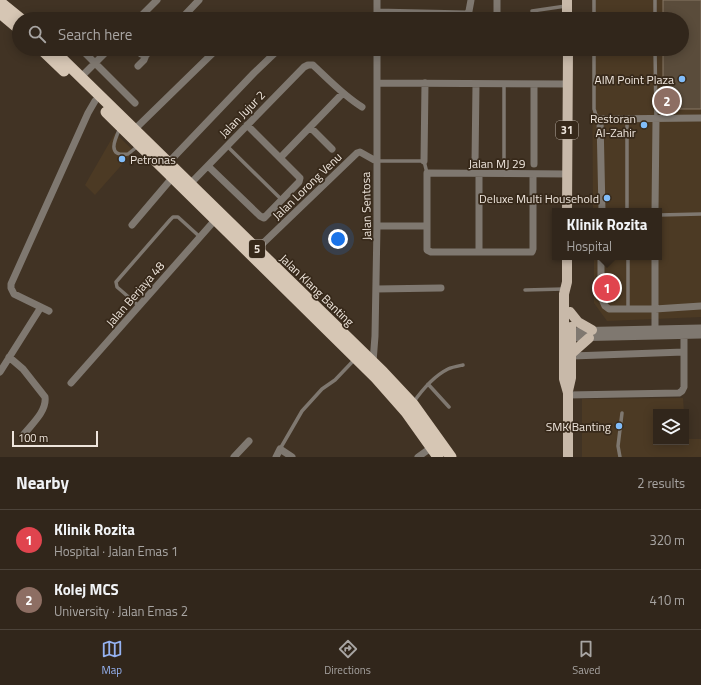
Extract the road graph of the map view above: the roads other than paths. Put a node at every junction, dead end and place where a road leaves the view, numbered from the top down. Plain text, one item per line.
1 (157, 0) edge
2 (199, 0) edge
3 (377, 0) edge
4 (471, 0) edge
5 (497, 0) edge
6 (594, 0) edge
7 (655, 0) edge
8 (0, 2) edge
9 (567, 3) edge
10 (532, 10) dead end
11 (12, 12) edge
12 (145, 12) edge
13 (188, 12) edge
14 (377, 12) edge
15 (468, 12) edge
16 (497, 12) edge
17 (594, 12) edge
18 (655, 12) edge
19 (1, 14) edge
20 (12, 23) edge
21 (48, 56) edge
22 (59, 56) edge
23 (88, 56) edge
24 (102, 56) edge
25 (146, 56) edge
26 (210, 56) edge
27 (272, 56) edge
28 (377, 56) edge
29 (568, 56) edge
30 (594, 56) edge
31 (655, 56) edge
32 (95, 63) junction
33 (138, 66) dead end
34 (81, 77) junction
35 (377, 83) junction
36 (425, 83) junction
37 (476, 84) junction
38 (504, 84) junction
39 (534, 84) junction
40 (568, 84) junction
41 (343, 93) junction
42 (95, 101) junction
43 (136, 103) dead end
44 (362, 106) dead end
45 (701, 118) edge
46 (600, 119) junction
47 (627, 119) junction
48 (656, 119) junction
49 (247, 125) junction
50 (121, 126) junction
51 (310, 127) junction
52 (135, 129) junction
53 (138, 145) junction
54 (227, 146) junction
55 (332, 149) dead end
56 (280, 158) junction
57 (376, 160) junction
58 (424, 161) junction
59 (504, 161) dead end
60 (169, 162) junction
61 (475, 163) dead end
62 (534, 164) dead end
63 (208, 166) junction
64 (427, 173) junction
65 (479, 174) junction
66 (533, 174) junction
67 (567, 174) junction
68 (169, 181) junction
69 (190, 184) junction
70 (282, 200) junction
71 (567, 208) edge
72 (602, 208) edge
73 (627, 208) edge
74 (656, 208) edge
75 (662, 214) edge
76 (701, 214) edge
77 (214, 220) junction
78 (132, 225) dead end
79 (377, 226) junction
80 (427, 226) junction
81 (200, 237) junction
82 (257, 249) junction
83 (478, 252) junction
84 (567, 260) edge
85 (602, 260) edge
86 (628, 260) edge
87 (655, 260) edge
88 (566, 285) junction
89 (441, 288) dead end
90 (376, 289) junction
91 (525, 290) dead end
92 (139, 306) junction
93 (701, 306) edge
94 (41, 307) junction
95 (628, 309) junction
96 (655, 309) junction
97 (48, 311) dead end
98 (570, 312) junction
99 (701, 328) edge
100 (655, 329) junction
101 (568, 334) junction
102 (591, 334) junction
103 (701, 335) edge
104 (684, 336) junction
105 (684, 352) junction
106 (572, 354) junction
107 (9, 357) junction
108 (356, 358) junction
109 (373, 362) junction
110 (463, 365) dead end
111 (0, 372) edge
112 (71, 383) dead end
113 (428, 384) junction
114 (568, 394) junction
115 (413, 404) junction
116 (449, 407) dead end
117 (622, 413) dead end
118 (24, 434) dead end
119 (249, 441) dead end
120 (432, 447) junction
121 (280, 449) junction
122 (234, 457) edge
123 (276, 457) edge
124 (292, 457) edge
125 (418, 457) edge
126 (438, 457) edge
127 (451, 457) edge
128 (568, 457) edge
129 (620, 457) edge

1 - 12 street
2 - 13 street
3 - 14 street
4 - 15 street
5 - 16 street
6 - 17 lane
7 - 18 lane
8 - 11 highway
9 - 10 lane
19 - 20 highway
21 - 42 highway, Jalan Klang Banting / 5
22 - 34 highway, Jalan Klang Banting / 5
23 - 32 street
24 - 32 street
25 - 33 street
26 - 52 street
27 - 60 street
28 - 35 street, Jalan Sentosa
29 - 40 main road, 31
30 - 46 lane
31 - 48 lane
32 - 34 street
32 - 43 street
34 - 52 highway, Jalan Klang Banting / 5
35 - 36 street
35 - 57 street, Jalan Sentosa
36 - 37 street
36 - 58 street
37 - 38 street
37 - 61 street
38 - 39 street
38 - 59 lane
39 - 40 street
39 - 62 street
40 - 67 main road, 31
41 - 44 street
41 - 49 street, Jalan Jujur 2
41 - 51 street
42 - 50 highway, Jalan Klang Banting / 5
42 - 94 street
45 - 48 street
46 - 47 street
46 - 72 street
47 - 48 street
47 - 73 lane
48 - 74 street
49 - 54 street, Jalan Jujur 2
49 - 56 street
50 - 53 highway, Jalan Klang Banting / 5
50 - 53 lane
51 - 55 street
51 - 56 street
52 - 60 highway, Jalan Klang Banting / 5
53 - 68 highway, Jalan Klang Banting / 5
54 - 63 street, Jalan Jujur 2
54 - 70 lane
56 - 70 street
57 - 58 lane
57 - 79 street, Jalan Sentosa
57 - 82 street, Jalan Lorong Venu
58 - 64 lane
60 - 69 highway, Jalan Klang Banting / 5
63 - 69 street, Jalan Jujur 2
63 - 70 street
64 - 65 street, Jalan MJ 29
64 - 80 street
65 - 66 street, Jalan MJ 29
65 - 83 street
66 - 67 street, Jalan MJ 29
66 - 83 street
67 - 71 main road, 31
68 - 77 highway, Jalan Klang Banting / 5
68 - 78 street
69 - 82 highway, Jalan Klang Banting / 5
75 - 76 lane
77 - 81 street, Jalan Berjaya 48
77 - 108 highway, Jalan Klang Banting / 5
79 - 80 street
79 - 90 street, Jalan Sentosa
80 - 83 street
81 - 92 street, Jalan Berjaya 48
81 - 92 lane
82 - 109 highway, Jalan Klang Banting / 5
84 - 88 main road
85 - 95 street
86 - 95 lane
87 - 96 street
88 - 91 lane
88 - 98 main road
88 - 101 main road
89 - 90 street
90 - 109 street, Jalan Sentosa
92 - 112 street, Jalan Berjaya 48
93 - 96 street
94 - 97 street
94 - 107 street
95 - 96 street
96 - 100 street
98 - 101 main road
98 - 102 main road
99 - 100 street
100 - 102 street
101 - 102 street
101 - 106 main road
101 - 114 main road
102 - 104 street
102 - 106 main road
103 - 104 street
104 - 105 street
105 - 106 street
105 - 114 street
106 - 114 main road
107 - 111 street
107 - 118 street
108 - 120 highway, Jalan Klang Banting / 5
108 - 121 lane
109 - 115 highway, Jalan Klang Banting / 5
110 - 113 lane
113 - 115 lane
113 - 116 lane
114 - 128 main road
115 - 127 highway, Jalan Klang Banting / 5
117 - 129 lane
119 - 122 street
120 - 125 street
120 - 126 highway, Jalan Klang Banting / 5
121 - 123 street
121 - 124 street

